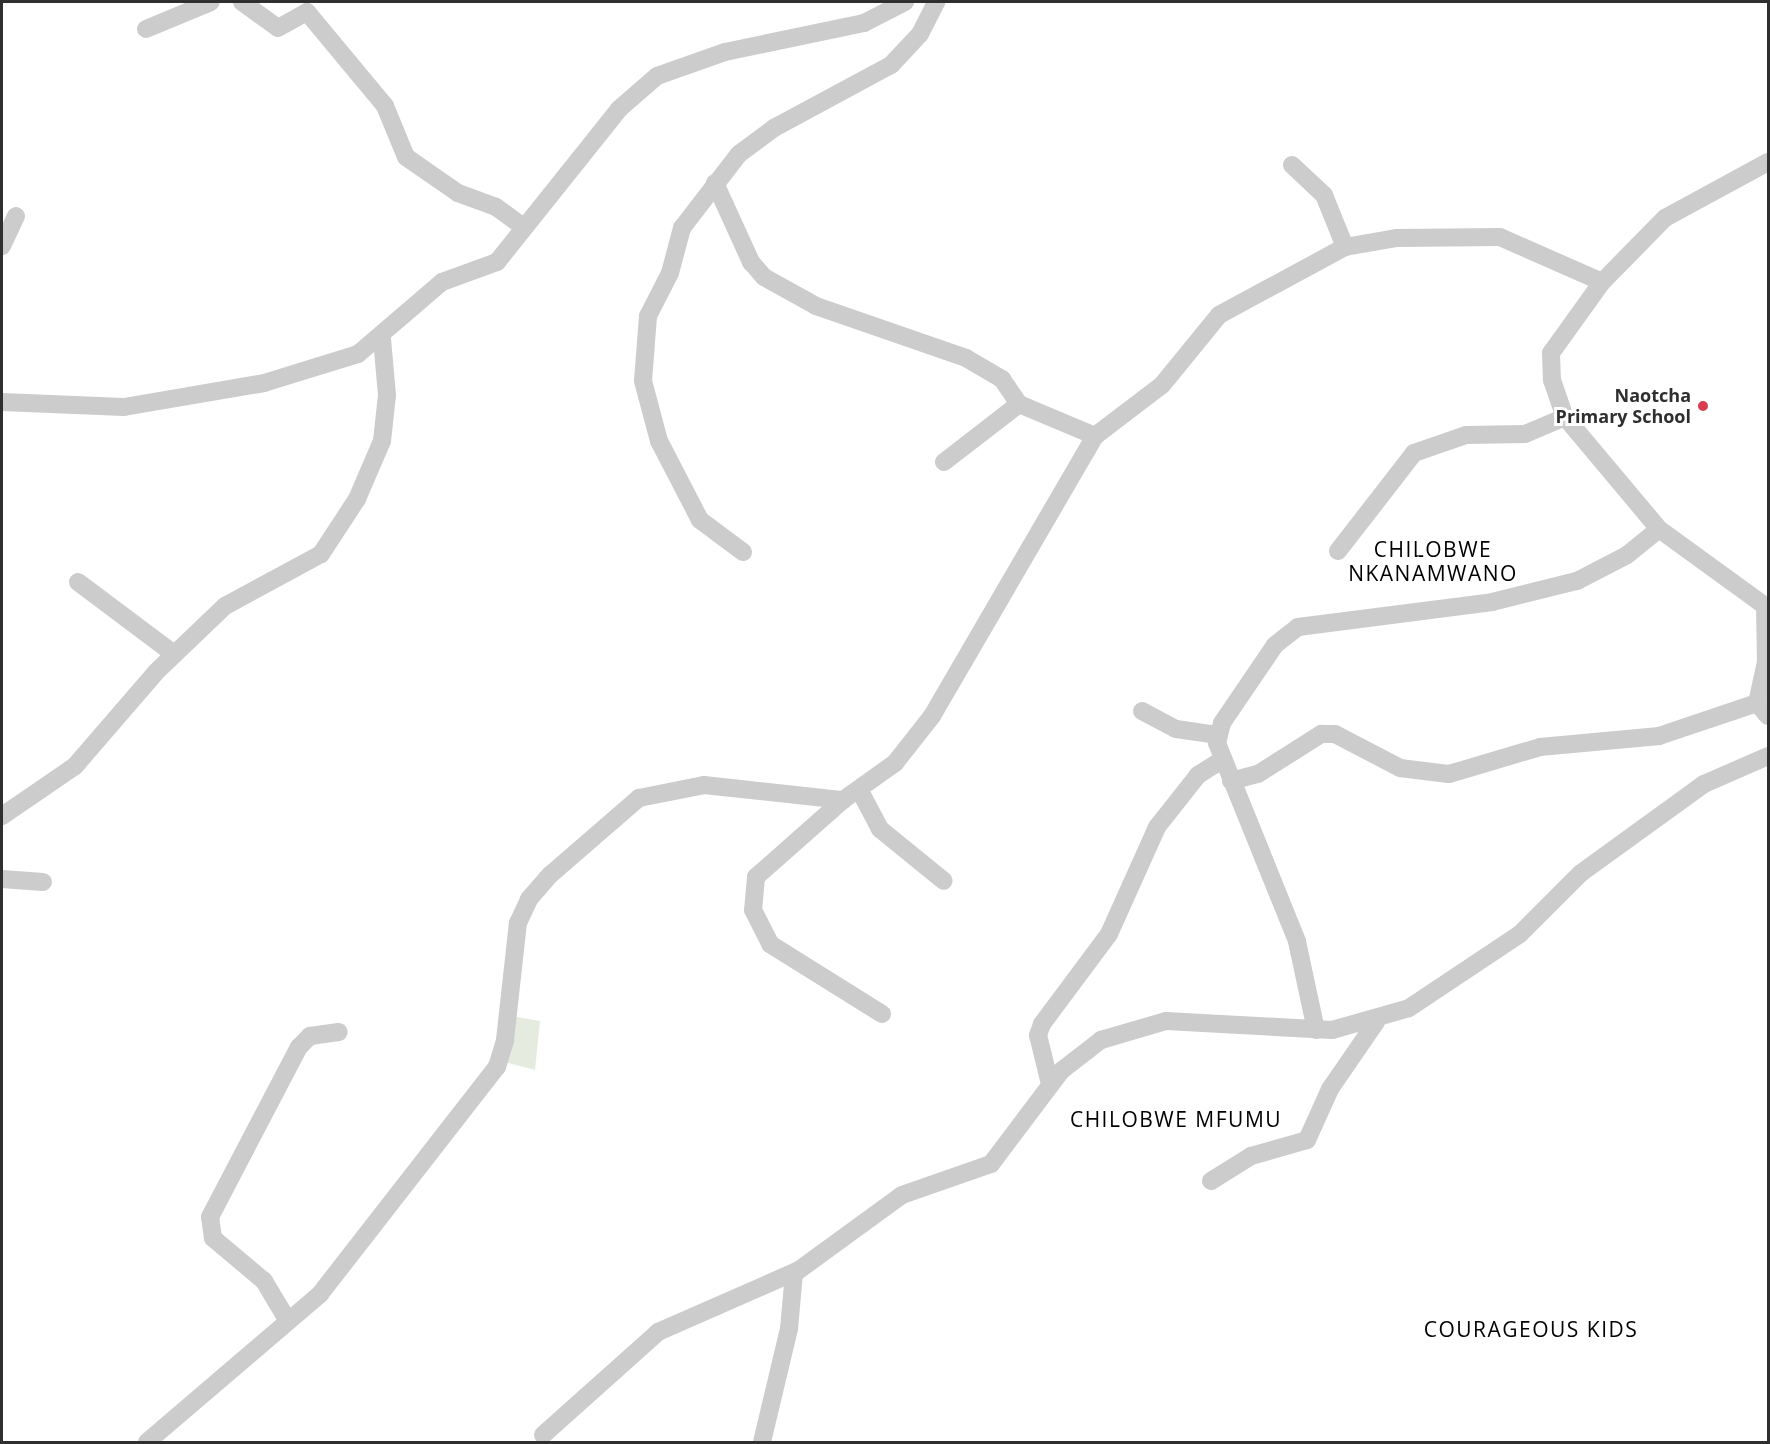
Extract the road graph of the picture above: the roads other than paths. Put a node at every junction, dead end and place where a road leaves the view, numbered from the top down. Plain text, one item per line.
1 (211, 2) edge
2 (242, 2) edge
3 (905, 2) edge
4 (936, 2) edge
5 (146, 29) dead end
6 (1768, 162) edge
7 (1292, 165) dead end
8 (715, 183) junction
9 (16, 216) dead end
10 (524, 227) junction
11 (2, 246) edge
12 (1345, 247) junction
13 (1602, 282) junction
14 (382, 339) junction
15 (2, 402) edge
16 (1019, 404) junction
17 (1565, 417) junction
18 (1095, 436) junction
19 (944, 462) dead end
20 (1659, 530) junction
21 (1338, 551) dead end
22 (743, 552) dead end
23 (78, 582) dead end
24 (174, 654) junction
25 (1767, 662) edge
26 (1763, 709) edge
27 (1142, 711) dead end
28 (1217, 735) junction
29 (1768, 756) edge
30 (1220, 761) junction
31 (1231, 781) junction
32 (860, 791) junction
33 (843, 800) junction
34 (2, 816) edge
35 (2, 879) edge
36 (944, 881) dead end
37 (43, 882) dead end
38 (882, 1014) dead end
39 (1376, 1022) junction
40 (1316, 1030) junction
41 (339, 1032) dead end
42 (1050, 1084) junction
43 (1211, 1181) dead end
44 (794, 1273) junction
45 (288, 1321) junction
46 (543, 1435) dead end
47 (147, 1443) edge
48 (762, 1443) edge

1 - 5 street
2 - 10 street
3 - 10 street
4 - 8 street
6 - 13 street
7 - 12 street
8 - 16 street
8 - 22 street
9 - 11 street
10 - 14 street
12 - 13 street
12 - 18 street
13 - 17 street
14 - 15 street
14 - 24 street
16 - 18 street
16 - 19 street
17 - 20 street
17 - 21 street
18 - 32 street
20 - 25 street
20 - 28 street
23 - 24 street
24 - 34 street
25 - 26 street
26 - 31 street
27 - 28 street
28 - 30 street
29 - 39 street
30 - 31 street
30 - 42 street
31 - 40 street
32 - 33 street
32 - 36 street
33 - 38 street
33 - 45 street
35 - 37 street
39 - 40 street
39 - 43 street
40 - 42 street
41 - 45 street
42 - 44 street
44 - 46 street
44 - 48 street
45 - 47 street

